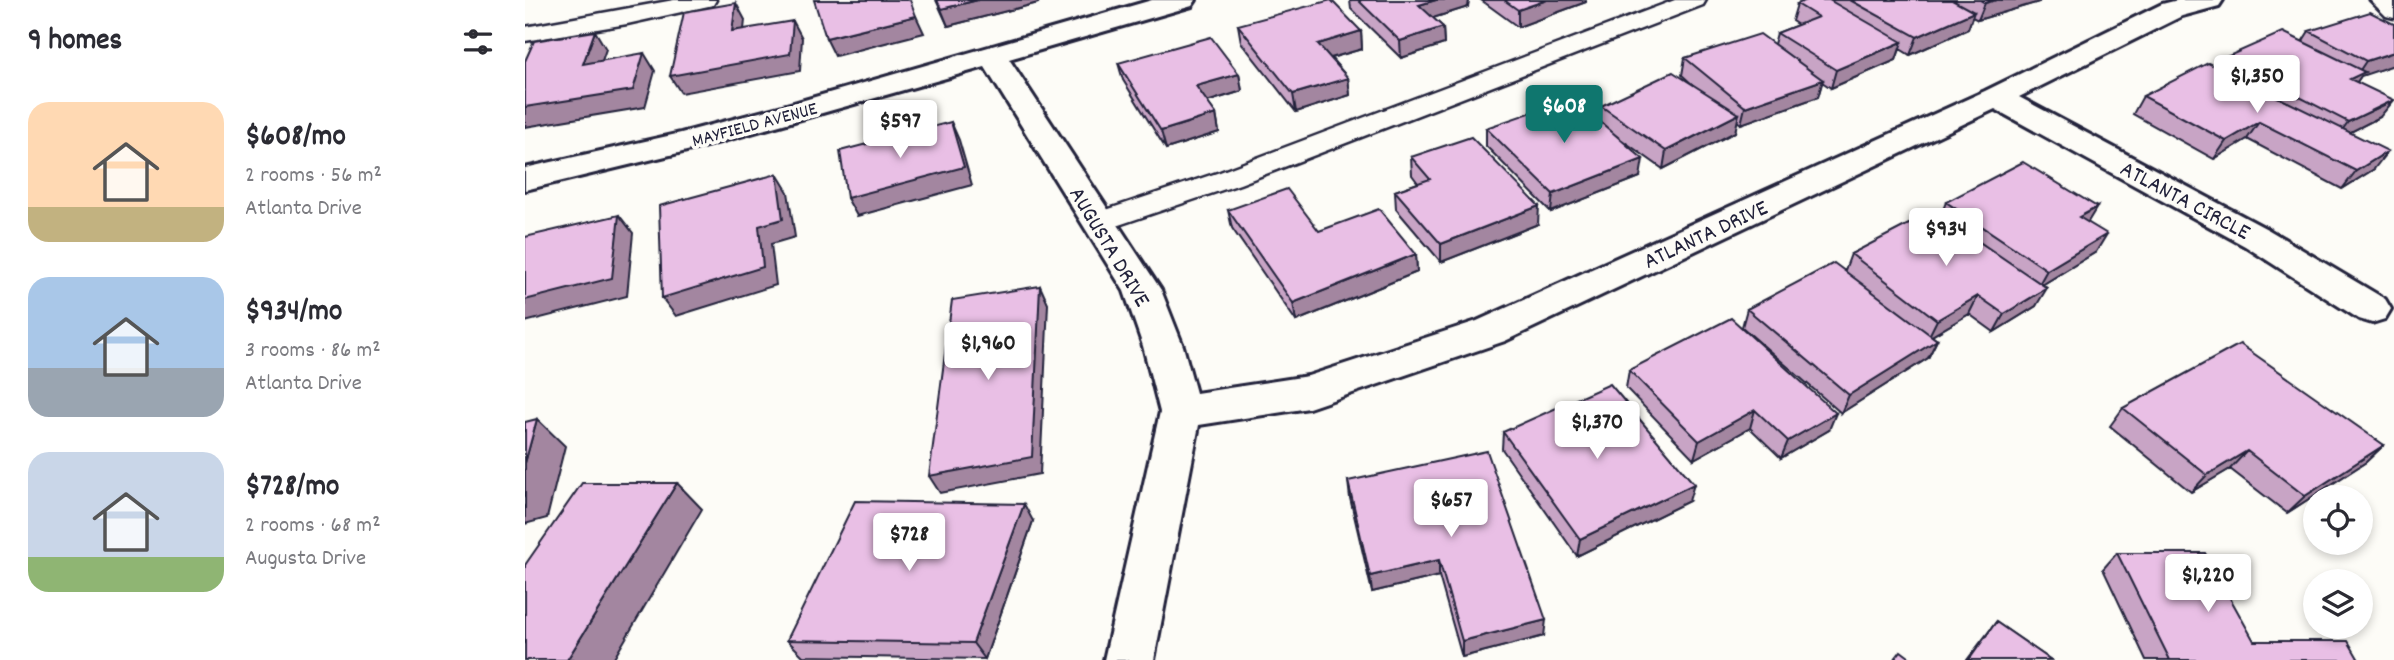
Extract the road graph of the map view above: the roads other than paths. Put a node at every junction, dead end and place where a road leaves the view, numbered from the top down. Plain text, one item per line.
1 (705, 0) edge
2 (1182, 0) edge
3 (1695, 0) edge
4 (2209, 0) edge
5 (2381, 0) edge
6 (2394, 11) edge
7 (525, 34) edge
8 (992, 55) junction
9 (1996, 96) junction
10 (525, 179) edge
11 (1098, 223) junction
12 (2372, 309) dead end
13 (1181, 412) junction
14 (1129, 660) edge

1 - 7 lane
2 - 8 street, MAYFIELD AVENUE
3 - 11 lane
4 - 9 street, ATLANTA DRIVE
5 - 6 lane
8 - 10 street, MAYFIELD AVENUE
8 - 11 street, AUGUSTA DRIVE
9 - 12 street, ATLANTA CIRCLE
9 - 13 street, ATLANTA DRIVE
11 - 13 street, AUGUSTA DRIVE
13 - 14 street, AUGUSTA DRIVE

